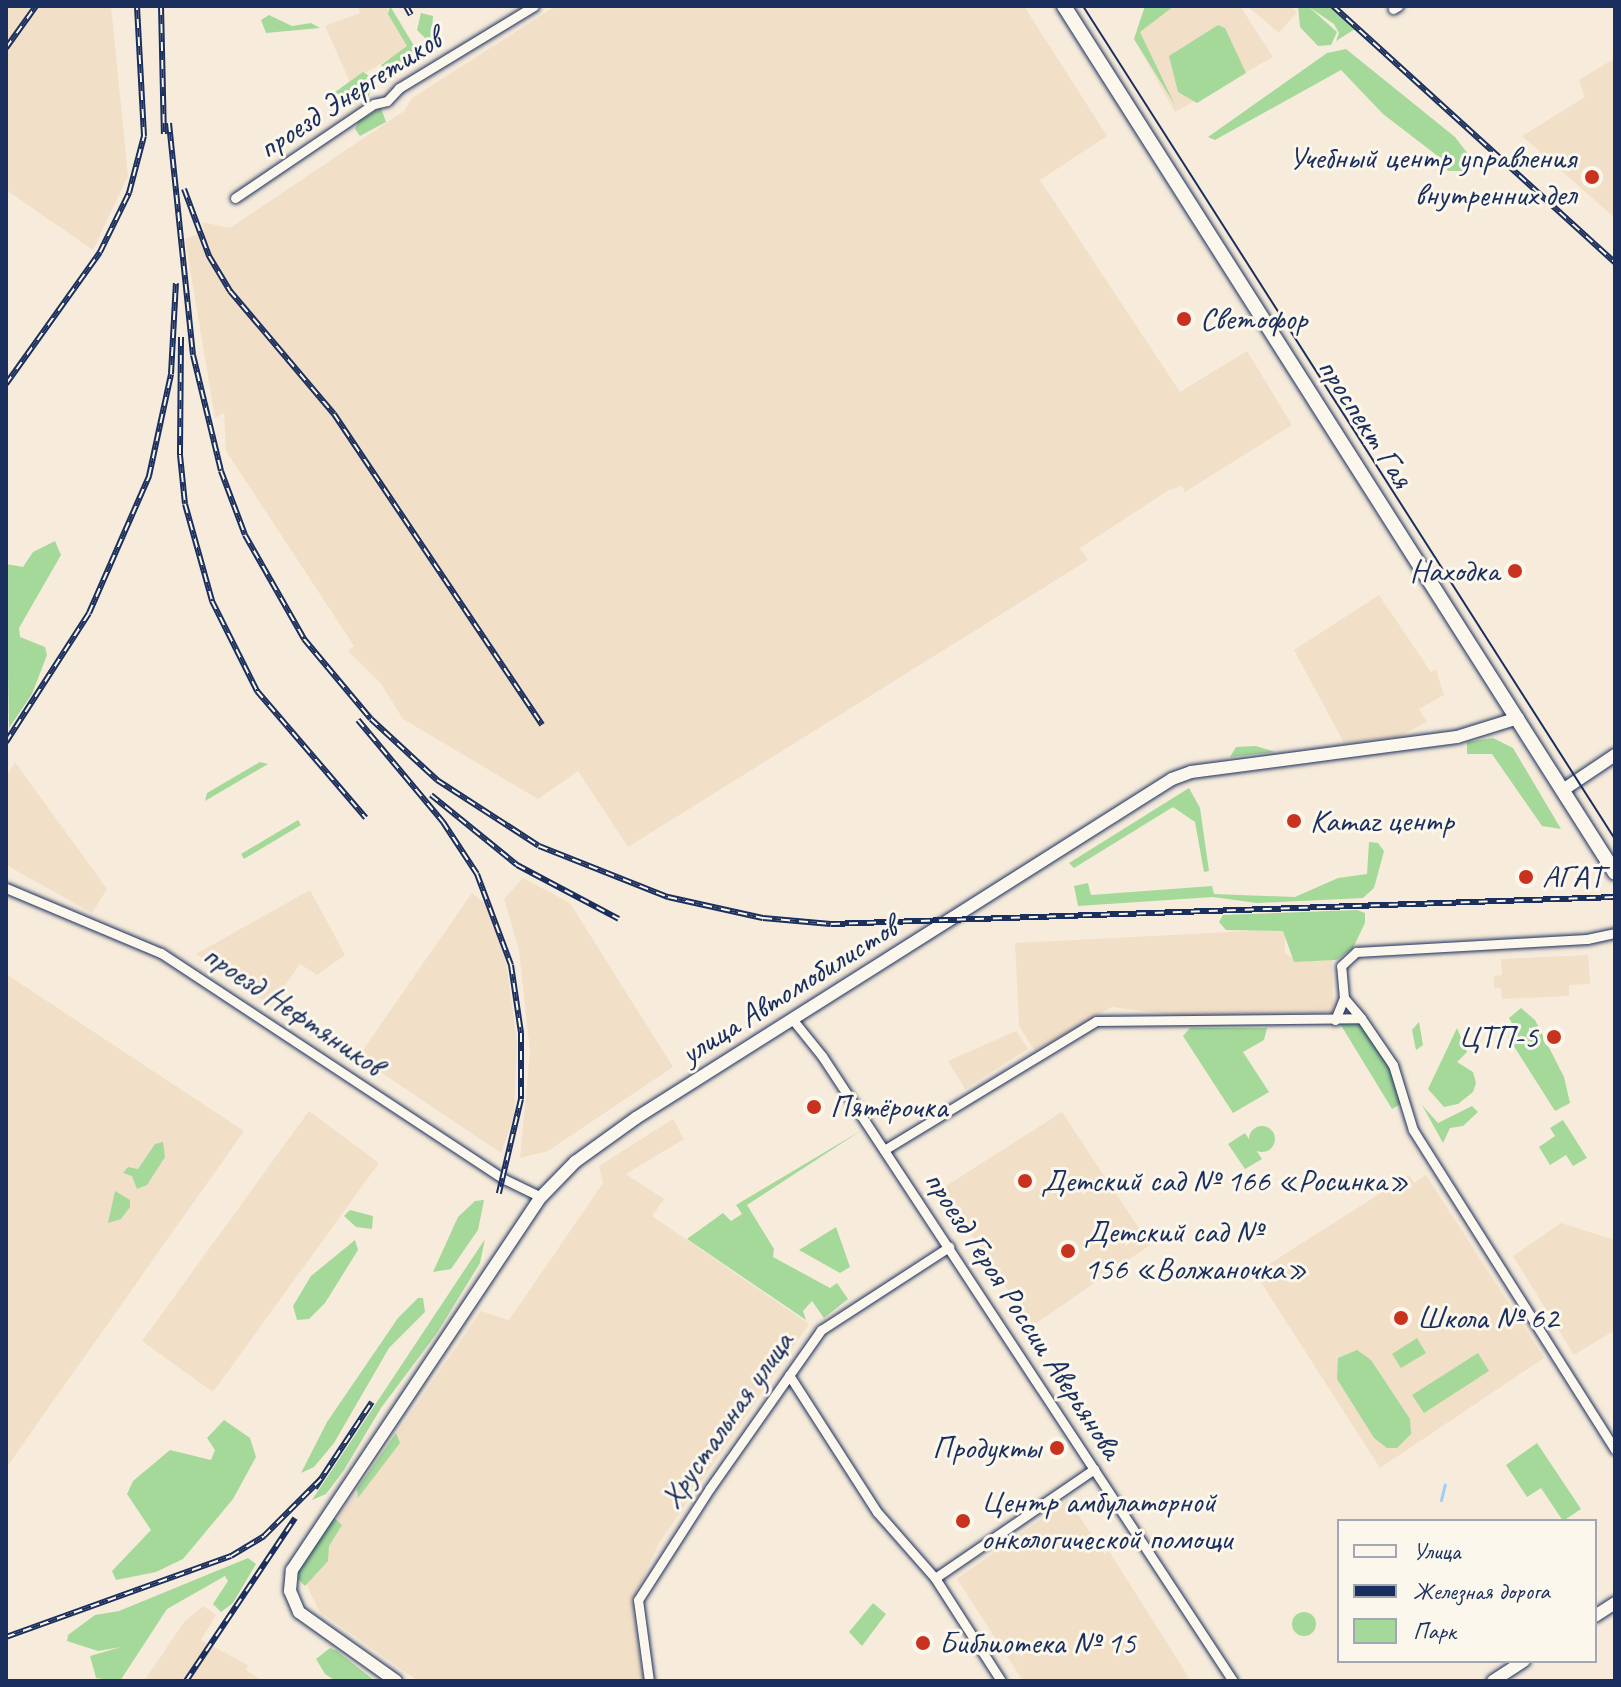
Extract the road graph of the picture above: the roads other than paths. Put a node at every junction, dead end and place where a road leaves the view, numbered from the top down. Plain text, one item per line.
1 (534, 6) edge
2 (1064, 6) edge
3 (235, 198) dead end
4 (1518, 718) junction
5 (1615, 755) edge
6 (1563, 790) junction
7 (1615, 873) edge
8 (6, 888) edge
9 (1615, 933) edge
10 (1344, 998) junction
11 (1361, 1018) junction
12 (793, 1020) junction
13 (1335, 1020) junction
14 (884, 1150) junction
15 (541, 1197) junction
16 (949, 1247) junction
17 (789, 1375) junction
18 (1615, 1449) edge
19 (1094, 1469) junction
20 (935, 1578) junction
21 (1615, 1603) edge
22 (1597, 1615) edge
23 (1521, 1663) edge
24 (396, 1681) edge
25 (649, 1681) edge
26 (1001, 1681) edge
27 (1233, 1681) edge
28 (1493, 1681) edge

1 - 3 street, проезд Энергетиков
2 - 4 main road, проспект Гая
4 - 6 main road, проспект Гая
4 - 12 street, улица Автомобилистов
5 - 6 street
6 - 7 main road, проспект Гая
8 - 15 street, проезд Нефтяников
9 - 10 street
10 - 11 street
10 - 13 street
11 - 13 street
11 - 18 street
12 - 14 street, проезд Героя России Аверьянова
12 - 15 street, улица Автомобилистов
13 - 14 street
14 - 16 street, проезд Героя России Аверьянова
15 - 24 street, улица Автомобилистов
16 - 17 street, Хрустальная улица
16 - 19 street, проезд Героя России Аверьянова
17 - 20 street
17 - 25 street, Хрустальная улица
19 - 20 street
19 - 27 street, проезд Героя России Аверьянова
20 - 26 street
21 - 22 street
23 - 28 street

